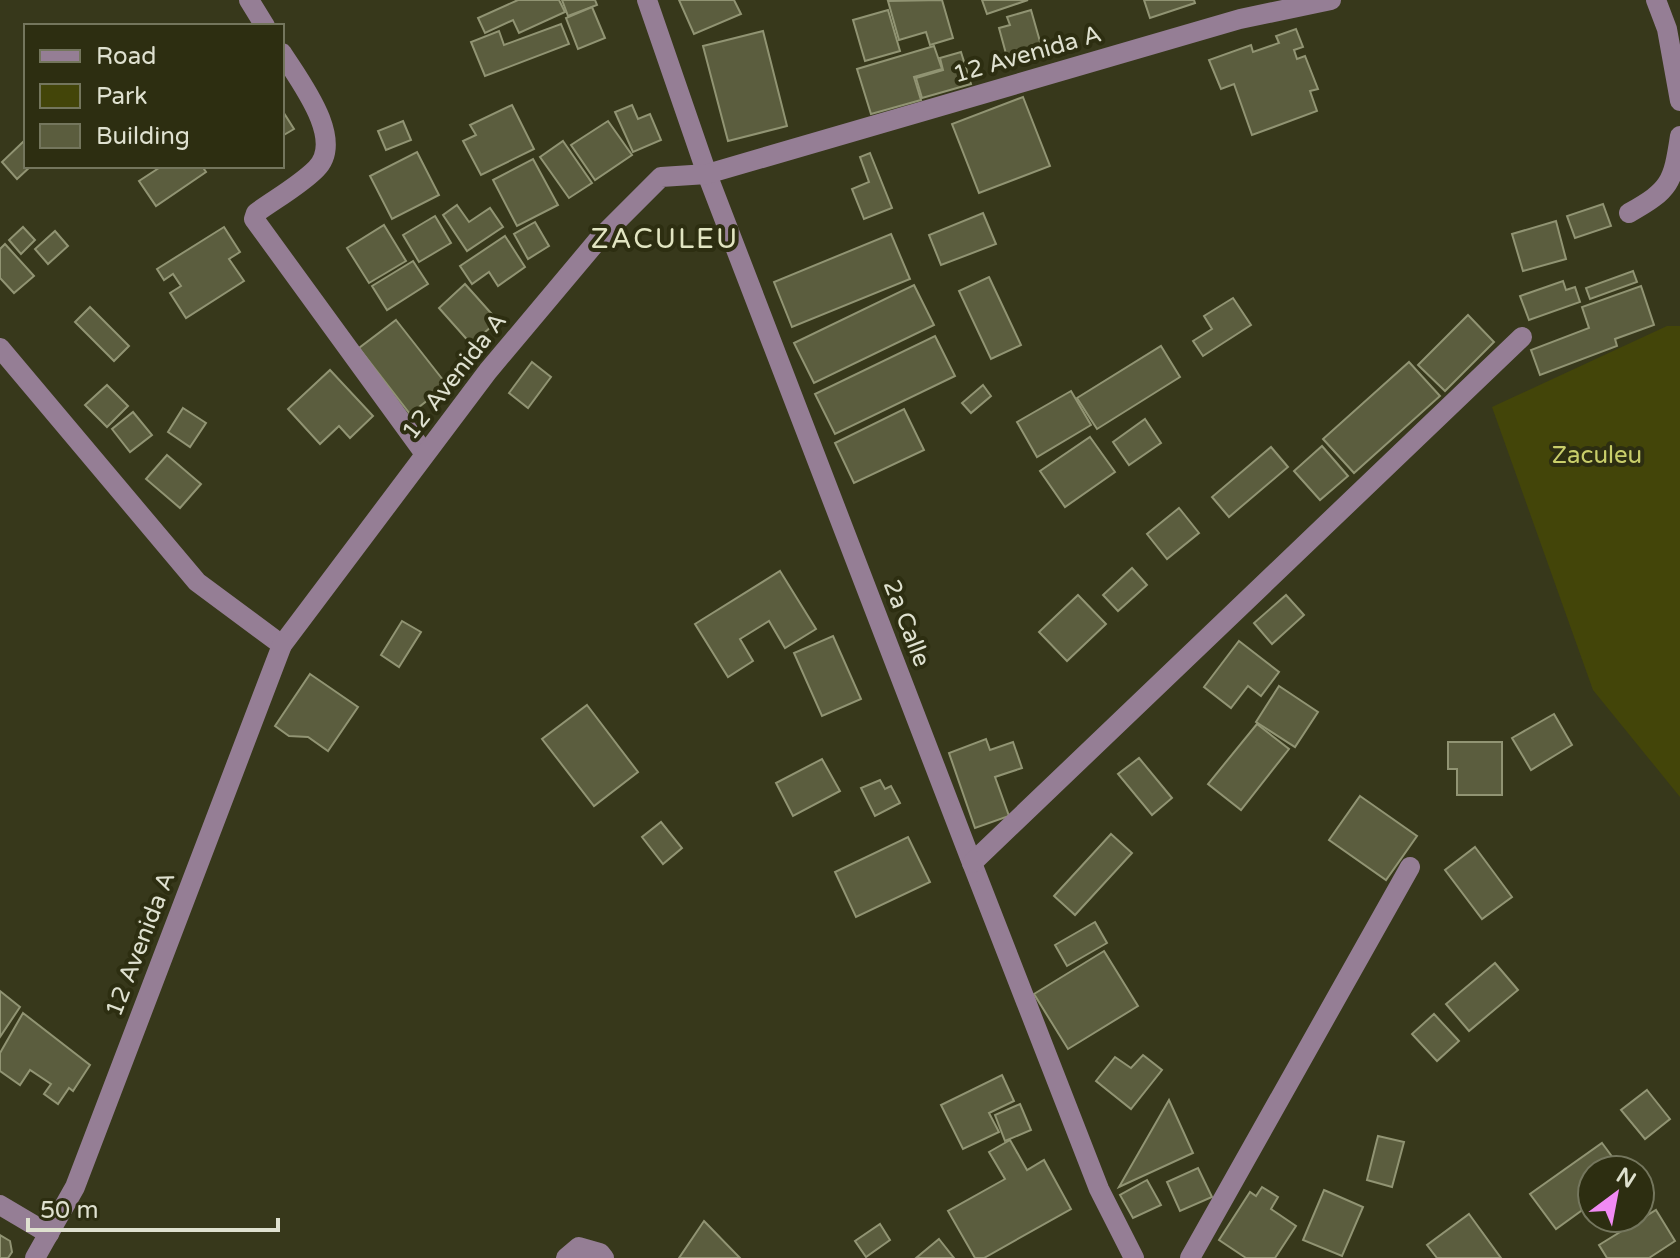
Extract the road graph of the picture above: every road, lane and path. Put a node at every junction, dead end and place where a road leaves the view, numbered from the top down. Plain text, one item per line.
1 (249, 0) edge
2 (647, 0) edge
3 (1331, 0) edge
4 (1656, 0) edge
5 (264, 24) edge
6 (284, 56) edge
7 (1680, 101) edge
8 (1680, 136) edge
9 (707, 174) junction
10 (1629, 213) dead end
11 (1522, 337) dead end
12 (0, 348) edge
13 (425, 454) junction
14 (282, 645) junction
15 (972, 863) junction
16 (1410, 867) dead end
17 (0, 1205) edge
18 (49, 1234) junction
19 (35, 1258) edge
20 (566, 1258) edge
21 (604, 1258) edge
22 (1134, 1258) edge
23 (1190, 1258) edge

1 - 5 street
2 - 9 street, 2a Calle
3 - 9 street, 12 Avenida A
4 - 7 street
6 - 13 street
8 - 10 street
9 - 13 street, 12 Avenida A
9 - 15 street, 2a Calle
11 - 15 street
12 - 14 street
13 - 14 street, 12 Avenida A
14 - 18 street, 12 Avenida A
15 - 22 street, 2a Calle
16 - 23 street
17 - 18 street
18 - 19 street, 12 Avenida A
20 - 21 street

